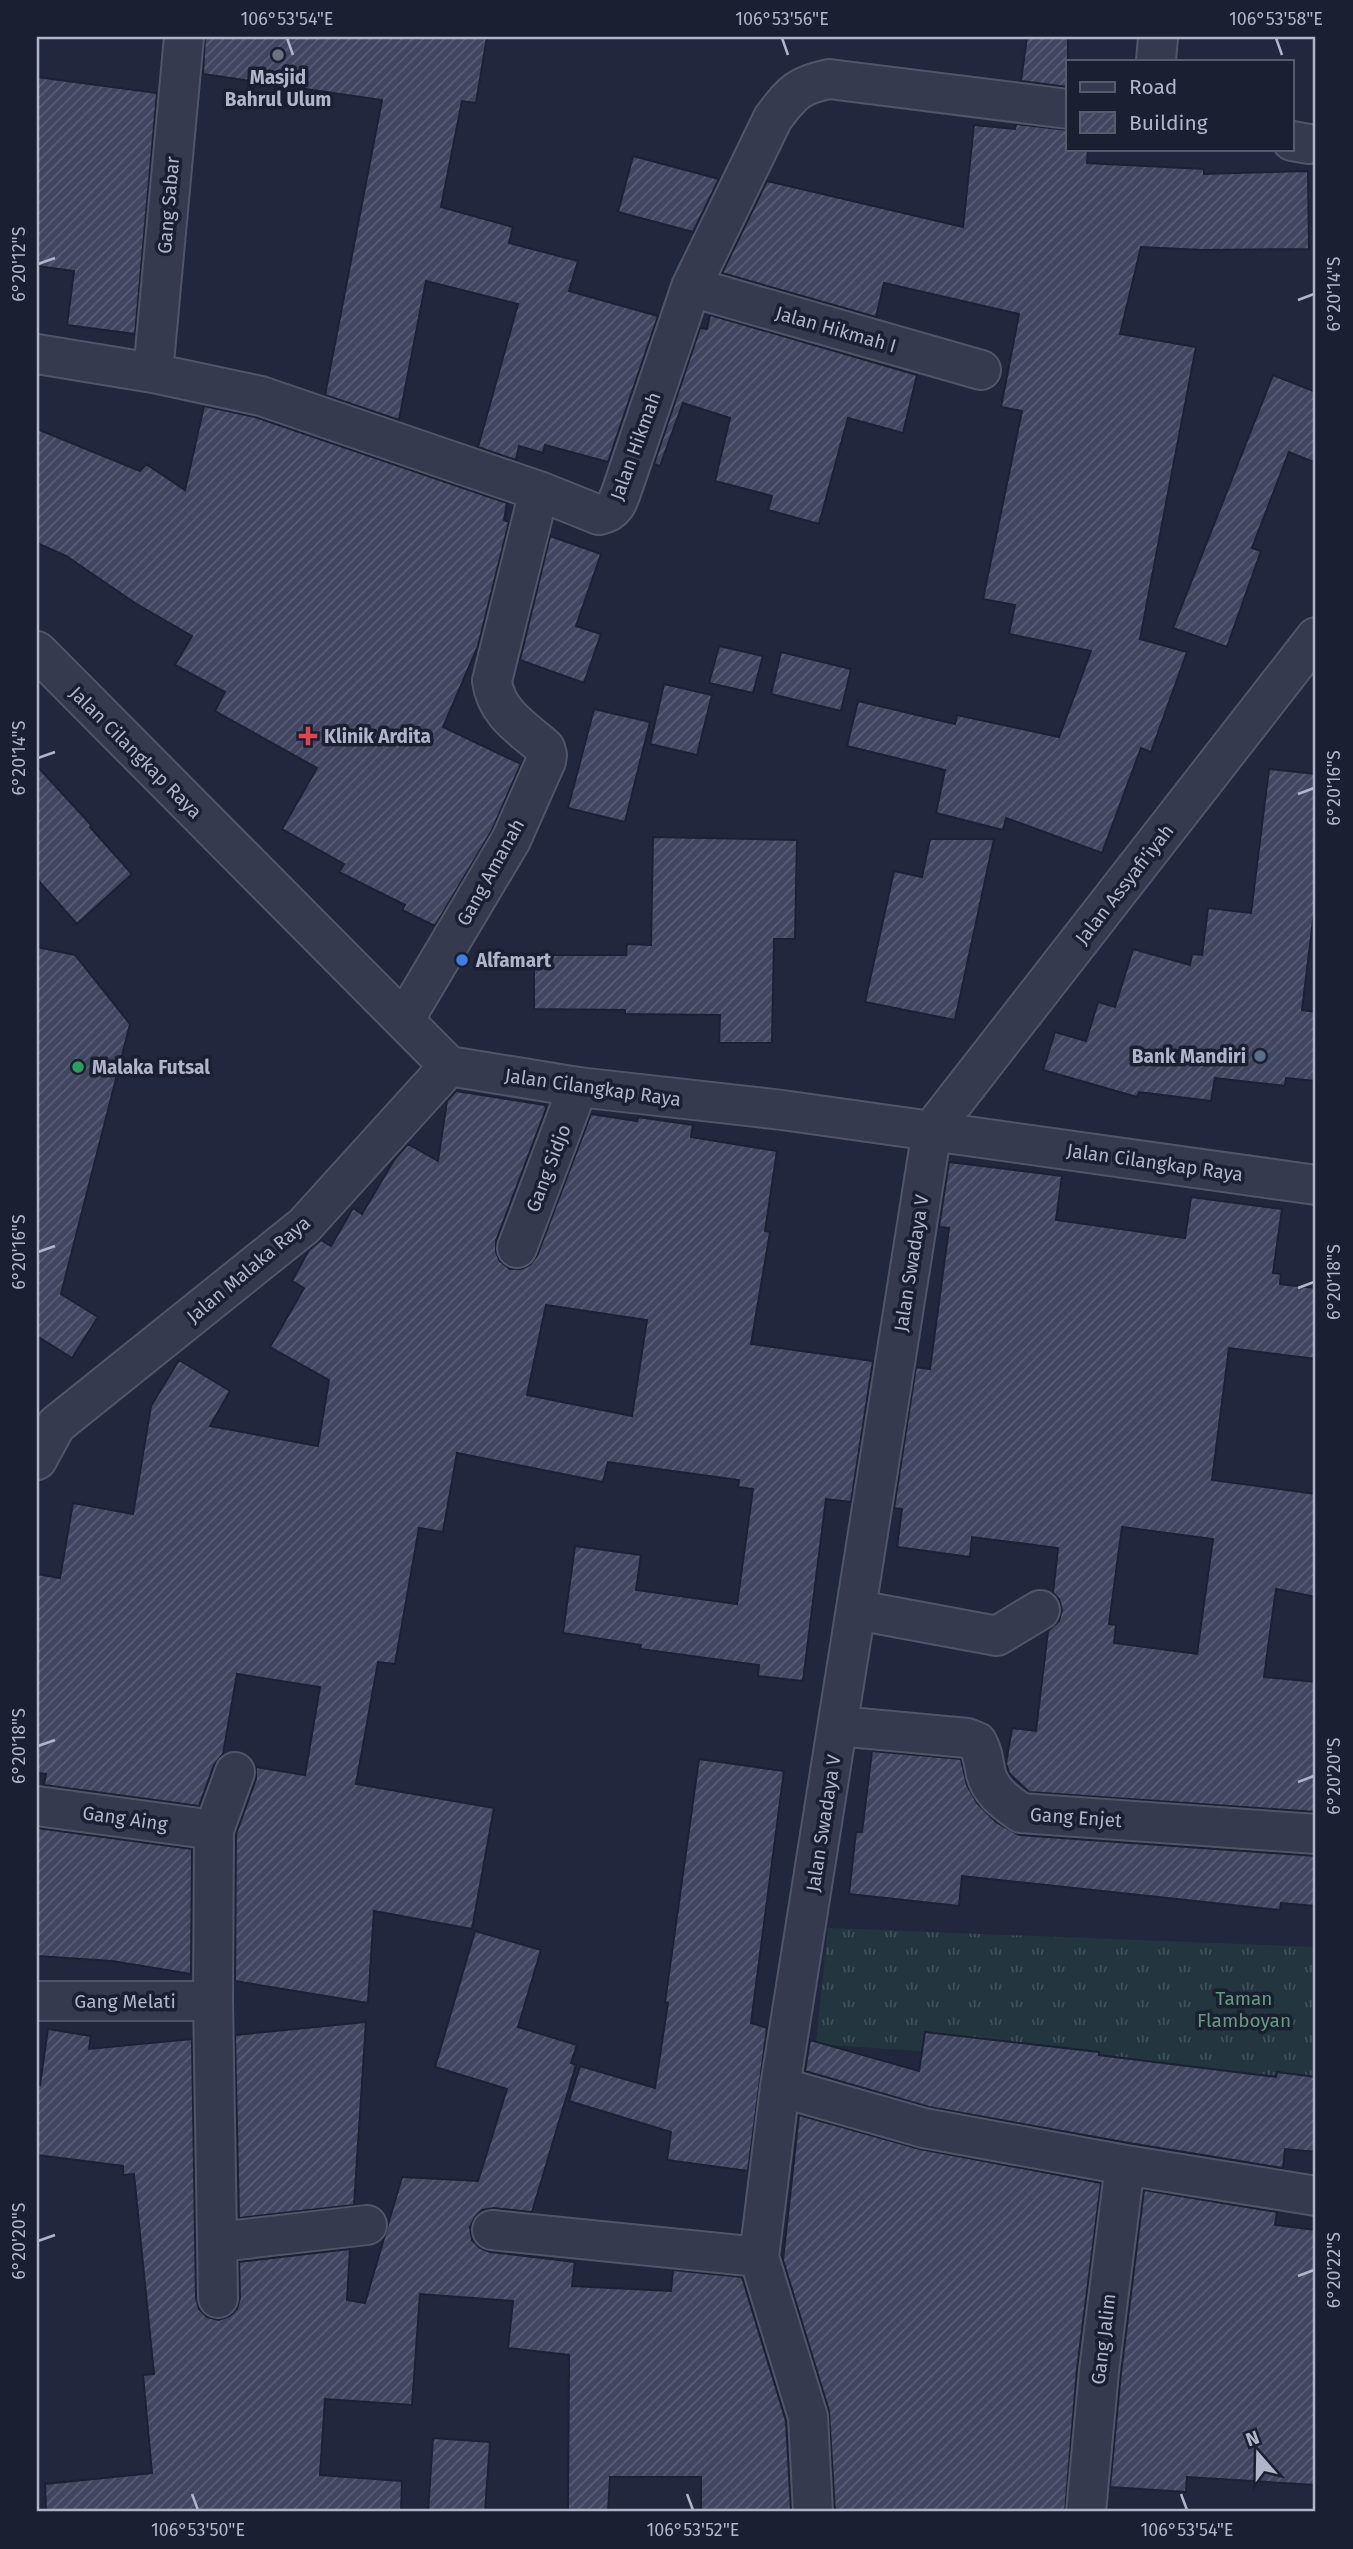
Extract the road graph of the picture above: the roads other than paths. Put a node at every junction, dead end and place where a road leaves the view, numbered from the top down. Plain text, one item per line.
1 (184, 37) edge
2 (1158, 37) edge
3 (1156, 60) edge
4 (1066, 109) edge
5 (691, 288) junction
6 (37, 354) edge
7 (981, 370) dead end
8 (153, 373) junction
9 (539, 491) junction
10 (1316, 637) edge
11 (37, 651) edge
12 (404, 1020) junction
13 (449, 1066) junction
14 (578, 1087) junction
15 (932, 1130) junction
16 (1316, 1185) edge
17 (517, 1248) dead end
18 (37, 1460) edge
19 (857, 1610) junction
20 (1040, 1610) dead end
21 (838, 1726) junction
22 (234, 1772) dead end
23 (37, 1806) edge
24 (214, 1830) junction
25 (1316, 1834) edge
26 (37, 2001) edge
27 (213, 2001) junction
28 (780, 2087) junction
29 (1125, 2165) junction
30 (1316, 2196) edge
31 (367, 2225) dead end
32 (492, 2230) dead end
33 (219, 2242) junction
34 (759, 2257) junction
35 (218, 2298) dead end
36 (813, 2512) edge
37 (1086, 2512) edge

1 - 8 street, Gang Sabar
2 - 3 street
4 - 5 street, Jalan Hikmah
5 - 7 street, Jalan Hikmah I
5 - 9 street, Jalan Hikmah
6 - 8 street, Jalan Hikmah
8 - 9 street, Jalan Hikmah
9 - 12 street, Gang Amanah
10 - 15 street, Jalan Assyafi'iyah
11 - 12 street, Jalan Cilangkap Raya
12 - 13 street, Jalan Cilangkap Raya
13 - 14 street, Jalan Cilangkap Raya
13 - 18 street, Jalan Malaka Raya
14 - 15 street, Jalan Cilangkap Raya
14 - 17 street, Gang Sidjo
15 - 16 street, Jalan Cilangkap Raya
15 - 19 street, Jalan Swadaya V
19 - 20 street
19 - 21 street, Jalan Swadaya V
21 - 25 street, Gang Enjet
21 - 28 street, Jalan Swadaya V
22 - 24 street
23 - 24 street, Gang Aing
24 - 27 street
26 - 27 street, Gang Melati
27 - 33 street
28 - 29 street
28 - 34 street, Jalan Swadaya V
29 - 30 street
29 - 37 street, Gang Jalim
31 - 33 street
32 - 34 street
33 - 35 street
34 - 36 street, Jalan Swadaya V

